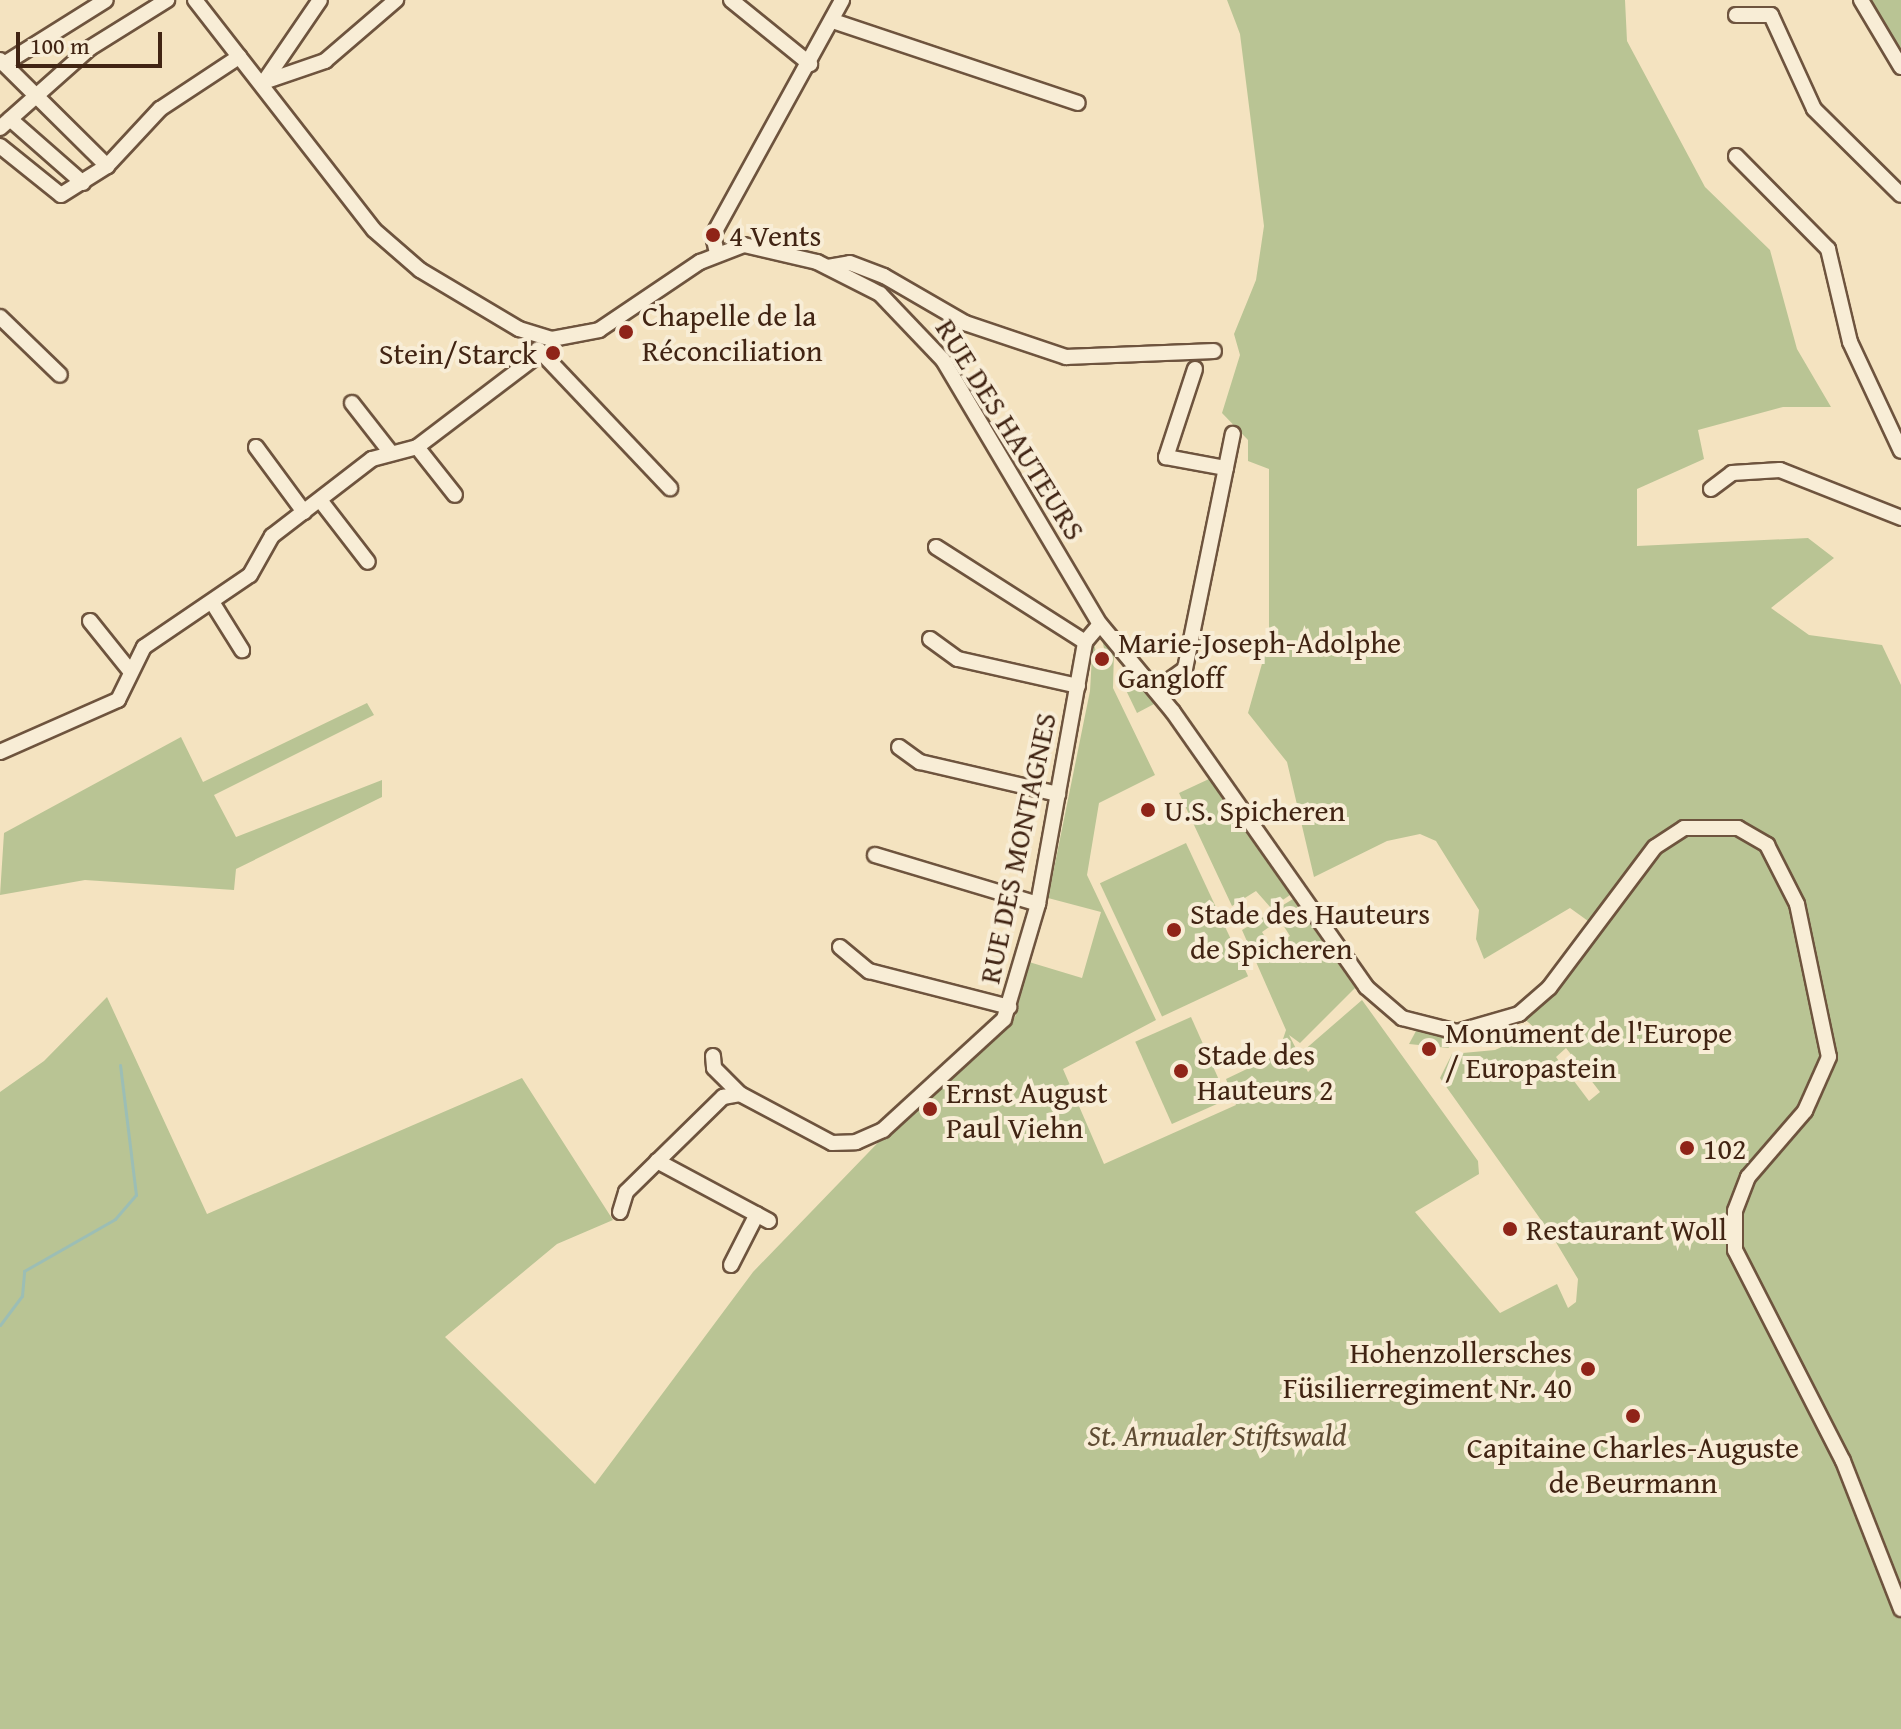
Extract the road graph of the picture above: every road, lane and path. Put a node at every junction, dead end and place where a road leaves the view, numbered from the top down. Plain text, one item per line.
1 (106, 0) edge
2 (167, 0) edge
3 (195, 0) edge
4 (320, 0) edge
5 (396, 0) edge
6 (731, 0) edge
7 (842, 0) edge
8 (1861, 0) edge
9 (1736, 15) dead end
10 (833, 21) junction
11 (239, 57) junction
12 (2, 62) edge
13 (810, 64) junction
14 (1901, 67) edge
15 (264, 82) junction
16 (33, 99) junction
17 (1078, 103) dead end
18 (5, 124) edge
19 (0, 146) edge
20 (1736, 156) dead end
21 (107, 166) junction
22 (83, 183) junction
23 (1901, 195) edge
24 (717, 253) junction
25 (828, 267) junction
26 (0, 317) edge
27 (540, 337) junction
28 (1214, 351) dead end
29 (538, 355) junction
30 (1195, 369) dead end
31 (60, 375) dead end
32 (352, 403) dead end
33 (1233, 434) dead end
34 (256, 447) dead end
35 (417, 447) junction
36 (1901, 451) edge
37 (391, 453) junction
38 (1226, 468) junction
39 (670, 488) dead end
40 (1711, 489) dead end
41 (455, 495) dead end
42 (320, 500) junction
43 (304, 512) junction
44 (1901, 518) edge
45 (936, 547) dead end
46 (368, 562) dead end
47 (212, 602) junction
48 (90, 621) dead end
49 (1100, 624) junction
50 (930, 639) dead end
51 (1085, 642) junction
52 (242, 650) dead end
53 (130, 671) junction
54 (1152, 684) junction
55 (1078, 686) junction
56 (899, 747) dead end
57 (0, 752) edge
58 (1058, 794) junction
59 (875, 855) dead end
60 (1038, 904) junction
61 (840, 947) dead end
62 (1009, 1007) junction
63 (713, 1056) dead end
64 (740, 1094) junction
65 (657, 1161) junction
66 (620, 1212) dead end
67 (731, 1265) dead end
68 (1901, 1609) edge

1 - 12 street
2 - 16 street
3 - 11 street
4 - 15 street
5 - 15 street
6 - 13 street
7 - 10 street
8 - 14 street
9 - 23 street
10 - 13 street
10 - 17 street
11 - 15 street
11 - 21 street
12 - 16 street
13 - 24 street
15 - 27 street
16 - 18 street
16 - 21 street
18 - 22 street
19 - 22 street
20 - 36 street
21 - 22 street
24 - 25 street, RUE DES HAUTEURS
24 - 27 street, RUE DES HAUTEURS
25 - 28 street
25 - 49 street, RUE DES HAUTEURS
26 - 31 street
27 - 29 street
29 - 35 street
29 - 39 street
30 - 38 street
32 - 37 street
33 - 38 street
34 - 43 street
35 - 37 street
35 - 41 street
37 - 42 street
38 - 54 street
40 - 44 street
42 - 43 street
42 - 46 street
43 - 47 street
45 - 51 street
47 - 52 street
47 - 53 street
48 - 53 street
49 - 51 street
49 - 54 street, RUE DES HAUTEURS
50 - 55 street
51 - 55 street, RUE DES MONTAGNES
53 - 57 street
54 - 68 street, RUE DES HAUTEURS
55 - 58 street, RUE DES MONTAGNES
56 - 58 street
58 - 60 street, RUE DES MONTAGNES
59 - 60 street
60 - 62 street, RUE DES MONTAGNES
61 - 62 street
62 - 64 street, RUE DES MONTAGNES
63 - 64 street
64 - 65 street
65 - 66 street
65 - 67 street

